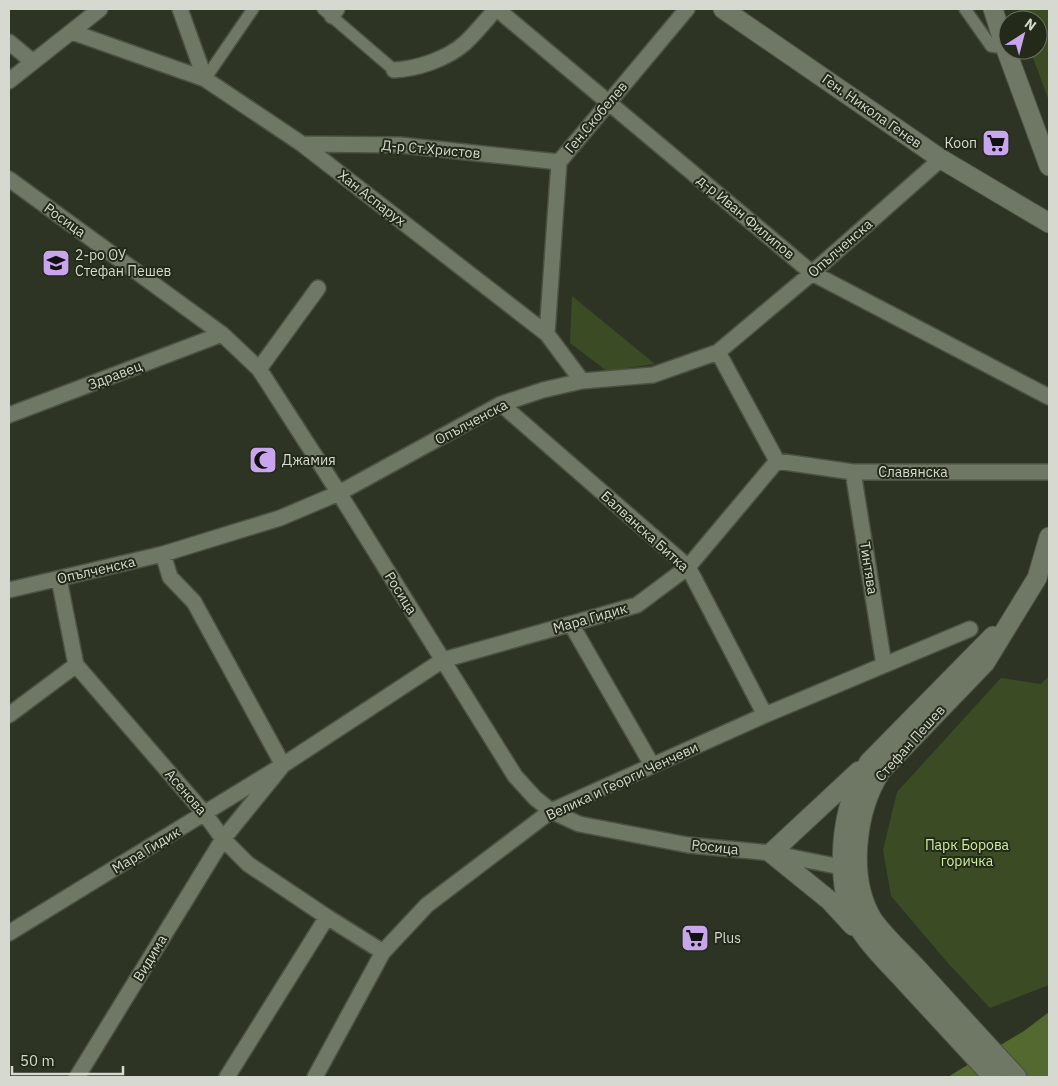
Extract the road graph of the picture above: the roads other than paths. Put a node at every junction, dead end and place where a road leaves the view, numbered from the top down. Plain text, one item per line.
1 (100, 9) edge
2 (180, 9) edge
3 (253, 9) edge
4 (687, 9) edge
5 (723, 9) edge
6 (965, 9) edge
7 (994, 9) edge
8 (330, 11) edge
9 (503, 11) edge
10 (998, 23) edge
11 (72, 32) junction
12 (9, 42) edge
13 (998, 47) edge
14 (1010, 60) edge
15 (33, 62) junction
16 (394, 70) joint
17 (205, 78) junction
18 (9, 81) edge
19 (609, 102) junction
20 (302, 144) junction
21 (941, 159) junction
22 (559, 162) junction
23 (1049, 166) edge
24 (9, 179) edge
25 (1049, 223) edge
26 (812, 273) junction
27 (318, 288) dead end
28 (222, 334) junction
29 (547, 334) junction
30 (718, 352) junction
31 (259, 369) junction
32 (582, 381) junction
33 (1049, 397) edge
34 (501, 404) junction
35 (9, 415) edge
36 (777, 461) junction
37 (853, 472) junction
38 (1049, 472) edge
39 (339, 494) junction
40 (1049, 537) edge
41 (163, 554) junction
42 (688, 568) junction
43 (1043, 577) edge
44 (59, 579) junction
45 (9, 590) edge
46 (1015, 613) junction
47 (571, 624) junction
48 (970, 629) dead end
49 (443, 660) junction
50 (884, 665) junction
51 (76, 666) junction
52 (9, 715) edge
53 (765, 715) junction
54 (869, 762) junction
55 (282, 765) junction
56 (652, 765) junction
57 (552, 811) junction
58 (205, 814) junction
59 (223, 839) junction
60 (771, 853) junction
61 (850, 869) junction
62 (327, 917) junction
63 (9, 933) edge
64 (875, 949) junction
65 (383, 952) junction
66 (910, 974) junction
67 (77, 1077) edge
68 (227, 1077) edge
69 (315, 1077) edge
70 (993, 1077) edge
71 (1017, 1077) edge

1 - 11 street
2 - 17 street
3 - 17 street
4 - 19 street, Ген.Скобелев
5 - 21 street, Ген. Никола Генев
6 - 13 street
7 - 10 street
8 - 16 street
9 - 16 street
9 - 19 street, д-р Иван Филипов
11 - 15 street
11 - 17 street, Хан Аспарух
12 - 15 street
14 - 23 street
15 - 18 street
17 - 20 street, Хан Аспарух
19 - 22 street, Ген.Скобелев
19 - 26 street, д-р Иван Филипов
20 - 22 street, Д-р Ст.Христов
20 - 29 street, Хан Аспарух
21 - 25 street, Ген. Никола Генев
21 - 26 street, Опълченска
22 - 29 street, Ген.Скобелев
24 - 28 street, Росица
26 - 30 street, Опълченска
26 - 33 street, д-р Иван Филипов
27 - 31 street
28 - 31 street, Росица
28 - 35 street, Здравец
29 - 32 street, Хан Аспарух
30 - 32 street, Опълченска
30 - 36 street
31 - 39 street, Росица
32 - 34 street, Опълченска
34 - 39 street, Опълченска
34 - 42 street, Балванска Битка
36 - 37 street, Славянска
36 - 42 street, Мара Гидик
37 - 38 street, Славянска
37 - 50 street, Тинтява
39 - 41 street, Опълченска
39 - 49 street, Росица
40 - 43 street, Стефан Пешев
41 - 44 street, Опълченска
41 - 55 street
42 - 47 street, Мара Гидик
42 - 53 street, Балванска Битка
43 - 46 street, Стефан Пешев
44 - 45 street, Опълченска
44 - 51 street
46 - 54 street, Стефан Пешев
46 - 61 street, Стефан Пешев
47 - 49 street, Мара Гидик
47 - 56 street
48 - 50 street, Велика и Георги Ченчеви
49 - 55 street, Мара Гидик
49 - 57 street, Росица
50 - 53 street, Велика и Георги Ченчеви
51 - 52 street
51 - 58 street, Асенова
53 - 56 street, Велика и Георги Ченчеви
54 - 60 street
54 - 61 street, Стефан Пешев
55 - 58 street, Мара Гидик
55 - 59 street, Мара Гидик
56 - 57 street, Велика и Георги Ченчеви
57 - 60 street, Росица
57 - 65 street, Велика и Георги Ченчеви
58 - 59 street, Асенова
58 - 63 street, Мара Гидик
59 - 62 street, Асенова
59 - 67 street, Видима
60 - 61 street, Росица
60 - 64 street
61 - 64 street, Стефан Пешев
61 - 66 street, Стефан Пешев
62 - 65 street, Асенова
62 - 68 street
64 - 66 street, Стефан Пешев
65 - 69 street, Велика и Георги Ченчеви
66 - 70 street
66 - 71 street, Стефан Пешев

